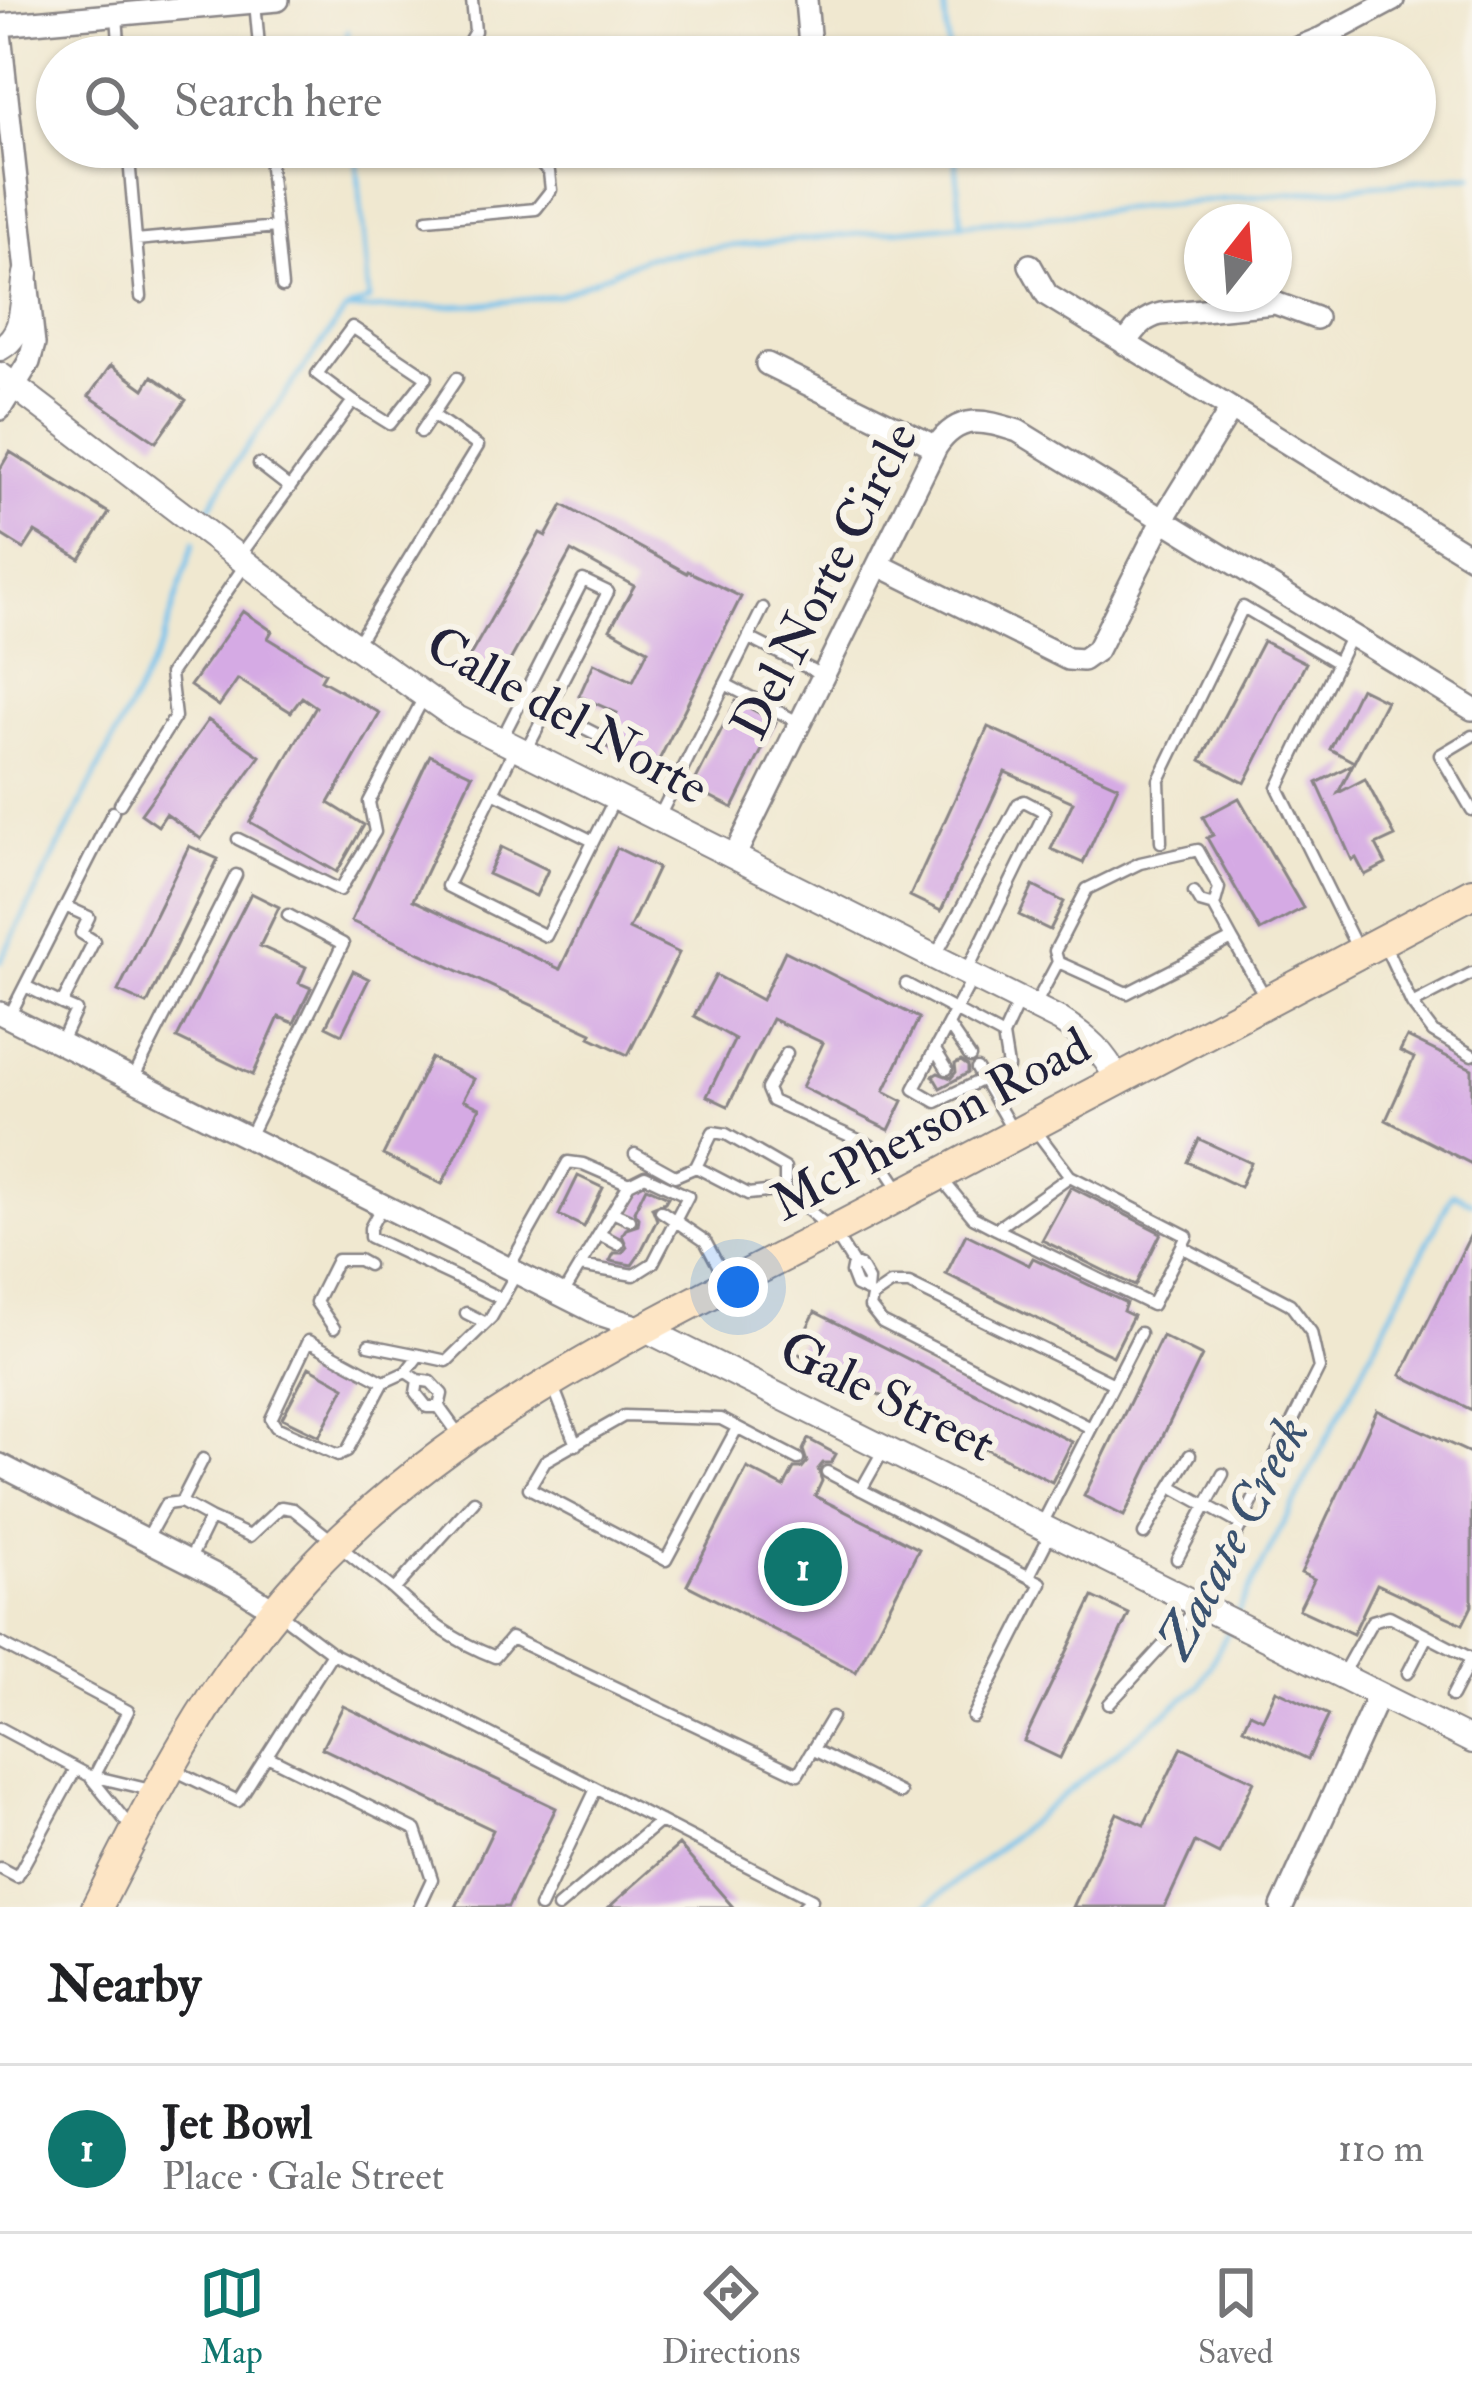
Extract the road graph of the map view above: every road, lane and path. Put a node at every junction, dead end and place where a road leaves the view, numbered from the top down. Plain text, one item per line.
1 (472, 0) edge
2 (806, 0) edge
3 (1394, 0) edge
4 (266, 1) edge
5 (117, 15) junction
6 (0, 30) edge
7 (118, 36) edge
8 (262, 36) edge
9 (472, 36) edge
10 (809, 36) edge
11 (1326, 36) edge
12 (130, 168) edge
13 (270, 168) edge
14 (545, 168) edge
15 (427, 219) dead end
16 (276, 226) junction
17 (136, 240) junction
18 (1030, 265) dead end
19 (26, 274) junction
20 (282, 287) dead end
21 (141, 297) dead end
22 (1316, 318) dead end
23 (1126, 344) junction
24 (0, 348) edge
25 (767, 364) dead end
26 (457, 378) dead end
27 (7, 381) edge
28 (353, 401) junction
29 (0, 409) edge
30 (1231, 409) junction
31 (433, 415) junction
32 (421, 432) dead end
33 (937, 447) junction
34 (259, 464) dead end
35 (290, 488) junction
36 (1163, 519) junction
37 (1472, 557) edge
38 (243, 560) junction
39 (879, 565) junction
40 (764, 608) dead end
41 (1351, 634) junction
42 (748, 638) junction
43 (355, 646) junction
44 (1336, 662) junction
45 (824, 676) junction
46 (725, 684) junction
47 (424, 697) junction
48 (1471, 706) edge
49 (547, 710) junction
50 (800, 723) junction
51 (596, 734) dead end
52 (1472, 736) edge
53 (514, 747) junction
54 (494, 792) junction
55 (615, 798) junction
56 (1472, 809) edge
57 (658, 819) junction
58 (238, 839) dead end
59 (593, 841) junction
60 (1161, 842) dead end
61 (1173, 855) junction
62 (734, 857) junction
63 (1181, 870) dead end
64 (236, 875) dead end
65 (1194, 892) dead end
66 (1472, 893) edge
67 (65, 906) junction
68 (1214, 906) junction
69 (288, 916) dead end
70 (1232, 938) junction
71 (1371, 947) junction
72 (935, 957) junction
73 (1058, 962) junction
74 (1472, 974) edge
75 (970, 975) junction
76 (906, 984) dead end
77 (25, 986) junction
78 (1268, 1002) junction
79 (1027, 1003) junction
80 (62, 1004) junction
81 (1412, 1004) junction
82 (956, 1012) junction
83 (4, 1015) edge
84 (949, 1025) junction
85 (1003, 1036) junction
86 (61, 1042) junction
87 (934, 1050) junction
88 (788, 1053) dead end
89 (1472, 1054) edge
90 (976, 1068) junction
91 (947, 1069) dead end
92 (133, 1078) junction
93 (1118, 1082) junction
94 (1024, 1131) junction
95 (249, 1137) junction
96 (635, 1154) dead end
97 (696, 1167) junction
98 (939, 1175) junction
99 (1070, 1176) junction
100 (626, 1188) junction
101 (784, 1190) junction
102 (903, 1194) junction
103 (640, 1200) dead end
104 (383, 1204) junction
105 (661, 1211) dead end
106 (612, 1212) junction
107 (630, 1220) dead end
108 (676, 1220) junction
109 (996, 1228) junction
110 (833, 1231) junction
111 (651, 1232) dead end
112 (599, 1234) junction
113 (370, 1237) junction
114 (665, 1240) junction
115 (618, 1244) dead end
116 (1181, 1247) junction
117 (639, 1255) dead end
118 (653, 1263) junction
119 (580, 1266) junction
120 (513, 1270) junction
121 (728, 1285) junction
122 (870, 1294) junction
123 (563, 1295) junction
124 (502, 1299) junction
125 (466, 1313) dead end
126 (323, 1314) junction
127 (340, 1315) dead end
128 (486, 1323) junction
129 (334, 1328) dead end
130 (645, 1329) junction
131 (377, 1332) dead end
132 (1140, 1333) dead end
133 (369, 1346) dead end
134 (388, 1346) junction
135 (419, 1355) junction
136 (406, 1372) junction
137 (384, 1382) junction
138 (552, 1382) junction
139 (1114, 1384) junction
140 (737, 1428) junction
141 (1091, 1428) junction
142 (462, 1439) junction
143 (576, 1445) junction
144 (885, 1447) junction
145 (1190, 1455) dead end
146 (203, 1459) dead end
147 (798, 1459) dead end
148 (0, 1465) edge
149 (826, 1472) dead end
150 (1223, 1474) dead end
151 (1171, 1486) junction
152 (861, 1490) junction
153 (474, 1501) dead end
154 (181, 1502) junction
155 (1207, 1505) junction
156 (210, 1518) junction
157 (1242, 1525) junction
158 (1047, 1527) junction
159 (1144, 1534) dead end
160 (146, 1540) junction
161 (338, 1542) junction
162 (1177, 1559) dead end
163 (189, 1562) junction
164 (1029, 1576) junction
165 (394, 1590) junction
166 (1206, 1606) junction
167 (276, 1611) junction
168 (1427, 1636) junction
169 (0, 1643) edge
170 (332, 1654) junction
171 (1472, 1659) edge
172 (1408, 1673) dead end
173 (1342, 1675) junction
174 (1379, 1694) junction
175 (1452, 1696) dead end
176 (1109, 1704) dead end
177 (832, 1717) dead end
178 (973, 1717) dead end
179 (0, 1728) edge
180 (1472, 1741) edge
181 (814, 1750) junction
182 (267, 1756) junction
183 (76, 1769) junction
184 (91, 1776) junction
185 (162, 1779) junction
186 (596, 1789) junction
187 (900, 1793) dead end
188 (660, 1822) junction
189 (135, 1833) junction
190 (0, 1868) edge
191 (98, 1905) edge
192 (419, 1907) edge
193 (540, 1907) edge
194 (558, 1907) edge
195 (803, 1907) edge
196 (1282, 1907) edge

1 - 9 lane
2 - 10 street
3 - 11 street
4 - 5 street
4 - 8 lane
5 - 6 street
5 - 7 lane
6 - 19 street
12 - 17 lane
13 - 16 lane
14 - 15 lane
16 - 17 lane
16 - 20 lane
17 - 21 lane
18 - 23 street
19 - 24 street
19 - 27 street
22 - 23 street
23 - 30 street
25 - 33 street
26 - 31 lane
27 - 29 street
27 - 38 street, Calle del Norte
28 - 28 lane
28 - 35 lane
30 - 36 street
30 - 37 street
31 - 32 lane
31 - 43 lane
33 - 36 street, Del Norte Circle
33 - 39 street, Del Norte Circle
34 - 35 lane
35 - 38 lane
36 - 39 street
36 - 41 street, Del Norte Circle
38 - 43 street, Calle del Norte
38 - 67 lane
39 - 45 street, Del Norte Circle
40 - 42 lane
41 - 44 lane
41 - 48 street, Del Norte Circle
42 - 45 lane
42 - 46 lane
43 - 47 street, Calle del Norte
44 - 60 lane
44 - 71 lane
45 - 50 street, Del Norte Circle
46 - 50 lane
46 - 57 lane
47 - 53 street, Calle del Norte
47 - 58 lane
49 - 51 lane
49 - 53 lane
49 - 53 lane
50 - 62 street, Del Norte Circle
52 - 56 lane
53 - 54 lane
53 - 55 street, Calle del Norte
54 - 59 lane
54 - 59 lane
55 - 57 street, Calle del Norte
55 - 59 lane
57 - 62 street, Calle del Norte
61 - 63 lane
61 - 68 lane
61 - 73 lane
62 - 72 street, Calle del Norte
64 - 92 lane
65 - 68 lane
66 - 71 main road, McPherson Road
67 - 77 lane
67 - 80 lane
68 - 70 lane
69 - 95 lane
70 - 73 lane
70 - 78 lane
71 - 78 main road, McPherson Road
71 - 81 lane
72 - 75 street, Calle del Norte
72 - 75 lane
73 - 79 lane
74 - 81 lane
75 - 79 street, Calle del Norte
75 - 82 lane
76 - 82 lane
77 - 80 lane
77 - 83 lane
78 - 93 main road, McPherson Road
79 - 85 lane
79 - 93 street, Calle del Norte
80 - 86 lane
81 - 89 lane
82 - 84 lane
82 - 85 lane
83 - 86 street, Gale Street
84 - 87 lane
84 - 90 lane
85 - 90 lane
86 - 92 street, Gale Street
87 - 90 lane
87 - 91 lane
88 - 102 lane
90 - 94 lane
92 - 95 street, Gale Street
93 - 94 main road, McPherson Road
94 - 98 main road, McPherson Road
94 - 99 lane
95 - 104 street, Gale Street
96 - 97 lane
97 - 101 lane
97 - 101 lane
98 - 102 main road, McPherson Road
98 - 109 lane
99 - 109 lane
99 - 116 lane
100 - 103 lane
100 - 106 lane
100 - 108 lane
100 - 120 lane
101 - 110 lane
102 - 110 main road, McPherson Road
104 - 113 lane
104 - 120 street, Gale Street
105 - 108 lane
106 - 107 lane
106 - 112 lane
108 - 114 lane
108 - 121 lane
109 - 116 lane
110 - 121 main road, McPherson Road
110 - 122 lane
111 - 114 lane
112 - 115 lane
112 - 119 lane
113 - 124 lane
113 - 126 lane
114 - 118 lane
116 - 157 lane
117 - 118 lane
118 - 119 lane
119 - 123 lane
120 - 123 street, Gale Street
120 - 124 lane
121 - 130 main road, McPherson Road
122 - 139 lane
122 - 141 lane
123 - 130 street, Gale Street
124 - 128 lane
125 - 128 lane
126 - 127 lane
126 - 129 lane
128 - 135 lane
130 - 138 main road, McPherson Road
130 - 144 street, Gale Street
131 - 134 lane
132 - 139 lane
133 - 134 lane
134 - 135 lane
135 - 136 lane
136 - 137 lane
136 - 142 lane
137 - 137 lane
138 - 142 main road, McPherson Road
138 - 143 lane
139 - 141 lane
140 - 143 lane
140 - 143 lane
140 - 147 lane
141 - 158 lane
142 - 161 main road, McPherson Road
144 - 152 lane
144 - 158 street, Gale Street
145 - 151 lane
146 - 154 lane
148 - 160 street
149 - 152 lane
150 - 155 lane
151 - 155 lane
151 - 159 lane
152 - 164 lane
153 - 165 lane
154 - 156 lane
154 - 160 lane
155 - 157 lane
155 - 162 lane
156 - 161 lane
156 - 163 lane
157 - 166 lane
158 - 164 lane
158 - 166 street, Gale Street
160 - 163 street
161 - 165 lane
161 - 167 main road, McPherson Road
163 - 167 street
164 - 178 lane
165 - 181 lane
166 - 173 street, Gale Street
166 - 176 lane
167 - 170 lane
167 - 185 main road, McPherson Road
168 - 171 lane
168 - 172 lane
168 - 173 lane
169 - 184 lane
170 - 182 lane
170 - 186 lane
171 - 175 lane
173 - 174 street, Gale Street
174 - 180 street, Gale Street
174 - 196 street
177 - 181 lane
179 - 183 lane
181 - 187 lane
182 - 185 lane
182 - 192 lane
183 - 184 lane
183 - 190 lane
184 - 185 lane
184 - 189 lane
185 - 189 main road, McPherson Road
186 - 188 lane
186 - 193 lane
188 - 194 lane
188 - 195 lane
189 - 191 main road, McPherson Road

